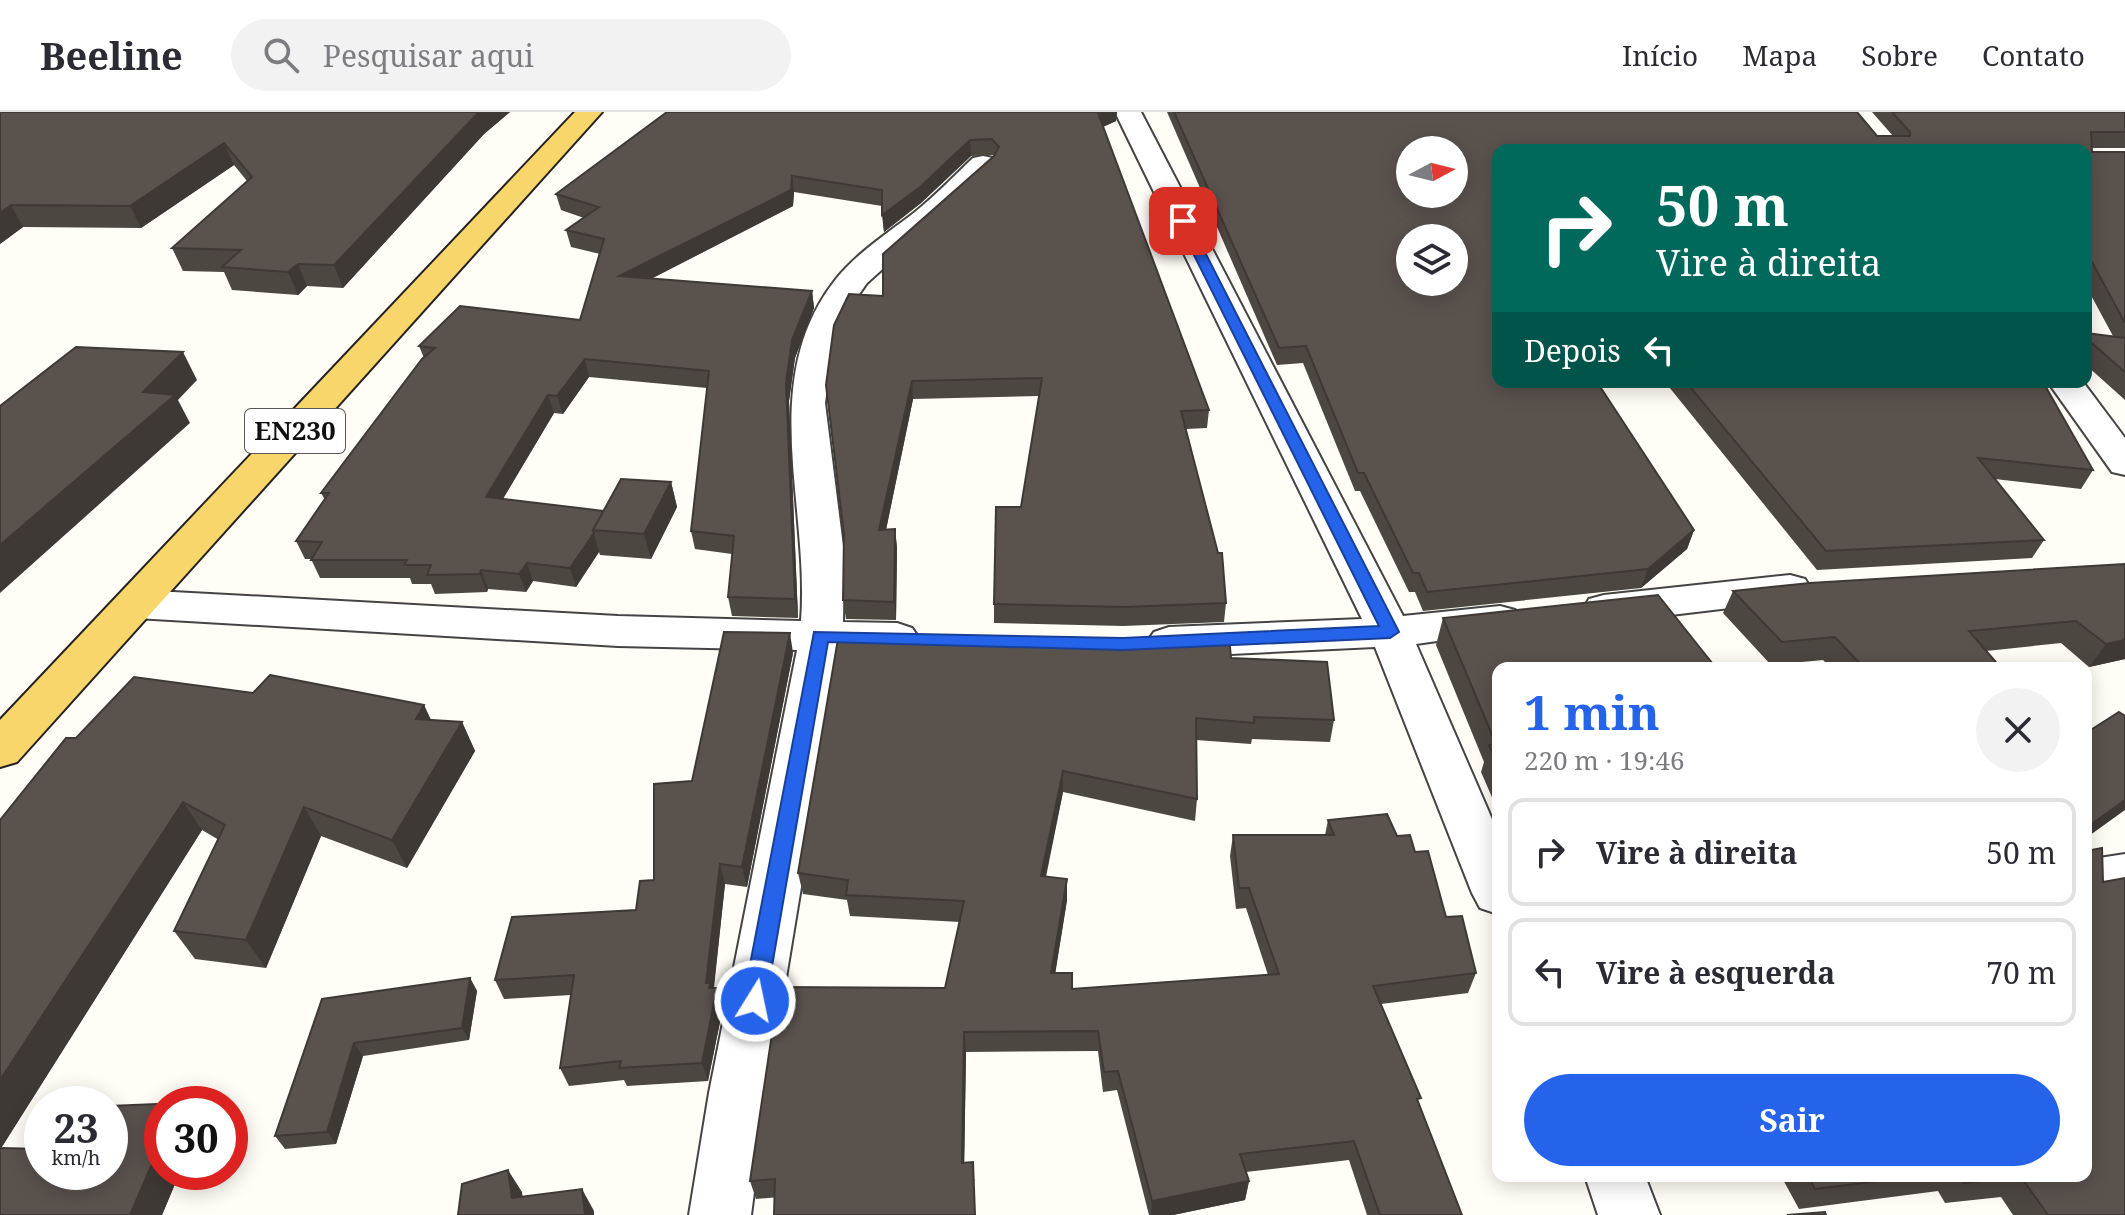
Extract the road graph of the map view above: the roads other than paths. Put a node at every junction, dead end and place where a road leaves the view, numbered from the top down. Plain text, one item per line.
1 (589, 112) edge
2 (1128, 112) edge
3 (983, 164) edge
4 (2069, 388) edge
5 (2125, 464) edge
6 (1830, 587) edge
7 (136, 604) junction
8 (1390, 632) junction
9 (821, 636) junction
10 (932, 639) edge
11 (1123, 644) edge
12 (0, 750) edge
13 (2125, 874) edge
14 (1492, 878) edge
15 (2092, 880) edge
16 (720, 1215) edge

1 - 7 main road, EN230
2 - 8 street
3 - 9 street
4 - 5 street
6 - 8 street
7 - 9 street
7 - 12 main road, EN230
8 - 11 street
8 - 14 street
9 - 10 street
9 - 16 street
13 - 15 street

